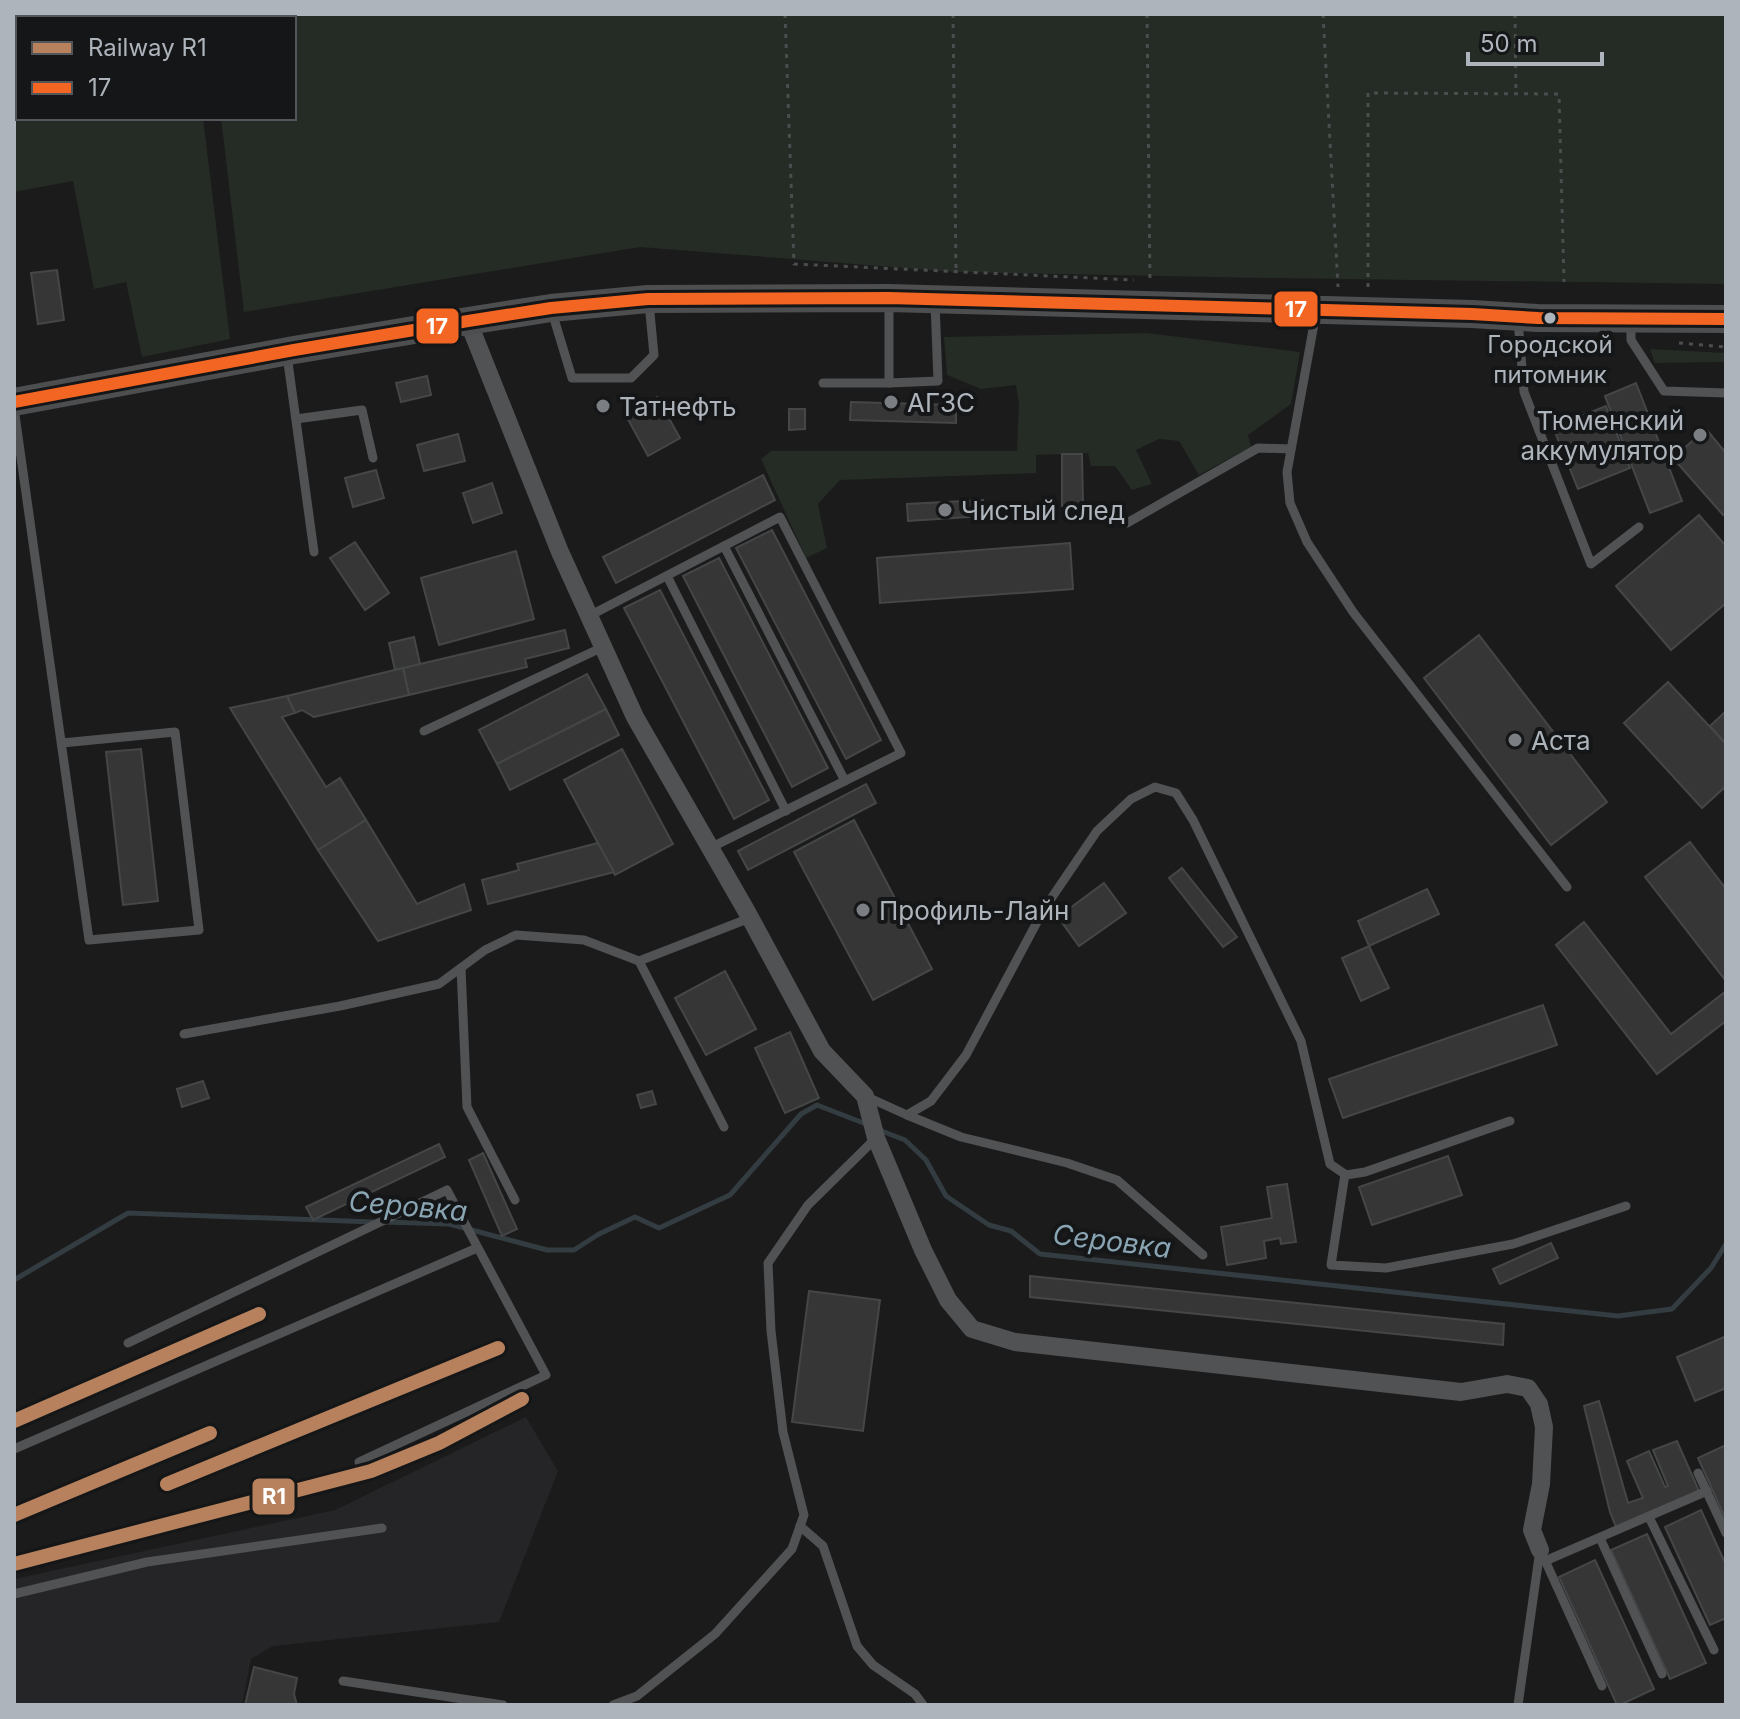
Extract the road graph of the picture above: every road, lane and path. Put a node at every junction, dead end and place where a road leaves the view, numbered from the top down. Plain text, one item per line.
1 (785, 14) edge
2 (953, 14) edge
3 (1147, 14) edge
4 (1323, 14) edge
5 (1515, 14) edge
6 (1516, 94) junction
7 (956, 272) junction
8 (1135, 280) dead end
9 (1150, 281) dead end
10 (1564, 282) dead end
11 (1338, 287) dead end
12 (1368, 288) dead end
13 (889, 298) junction
14 (648, 299) junction
15 (935, 300) junction
16 (551, 308) junction
17 (1316, 310) junction
18 (1518, 317) junction
19 (1631, 318) junction
20 (1726, 319) edge
21 (468, 321) junction
22 (287, 351) junction
23 (823, 383) dead end
24 (889, 383) junction
25 (1726, 393) edge
26 (14, 405) edge
27 (296, 419) junction
28 (16, 439) edge
29 (1291, 449) junction
30 (373, 458) dead end
31 (1127, 523) dead end
32 (1639, 527) dead end
33 (724, 546) junction
34 (314, 552) dead end
35 (667, 576) junction
36 (589, 616) junction
37 (603, 647) junction
38 (424, 731) dead end
39 (62, 743) junction
40 (845, 781) junction
41 (786, 811) junction
42 (710, 848) junction
43 (1567, 887) dead end
44 (750, 918) junction
45 (639, 961) junction
46 (461, 968) junction
47 (184, 1034) dead end
48 (865, 1096) junction
49 (907, 1115) junction
50 (1510, 1121) dead end
51 (724, 1127) dead end
52 (876, 1138) junction
53 (1345, 1174) junction
54 (515, 1200) dead end
55 (1626, 1206) dead end
56 (477, 1248) junction
57 (1203, 1255) dead end
58 (128, 1343) dead end
59 (14, 1449) edge
60 (359, 1462) dead end
61 (1698, 1473) dead end
62 (1707, 1491) junction
63 (1649, 1517) junction
64 (800, 1526) junction
65 (382, 1528) dead end
66 (1726, 1533) edge
67 (1600, 1538) junction
68 (1542, 1555) junction
69 (14, 1594) edge
70 (1714, 1650) dead end
71 (1662, 1674) dead end
72 (343, 1681) dead end
73 (1602, 1686) dead end
74 (629, 1702) edge
75 (503, 1705) edge
76 (613, 1705) edge
77 (923, 1705) edge
78 (1518, 1705) edge

1 - 7 path
2 - 7 path
3 - 9 path
4 - 11 path
5 - 6 path
6 - 10 path
6 - 12 path
7 - 8 path
13 - 14 main road
13 - 15 main road
13 - 24 lane
14 - 16 main road
14 - 16 lane
15 - 17 main road
15 - 24 lane
16 - 21 main road
17 - 18 main road
17 - 29 lane
18 - 19 main road
18 - 32 lane
19 - 20 main road
19 - 25 lane
21 - 22 main road
21 - 36 street
22 - 26 main road
22 - 27 lane
23 - 24 lane
26 - 28 lane
27 - 30 lane
27 - 34 lane
28 - 39 lane
29 - 31 lane
29 - 43 lane
33 - 35 lane
33 - 40 lane
33 - 40 lane
35 - 36 lane
35 - 41 lane
36 - 37 street
37 - 38 lane
37 - 42 street
39 - 39 lane
40 - 41 lane
41 - 42 lane
42 - 44 street
44 - 45 lane
44 - 48 street
45 - 46 lane
45 - 51 lane
46 - 47 lane
46 - 54 lane
48 - 49 lane
48 - 52 street
49 - 53 lane
49 - 57 lane
50 - 53 lane
52 - 64 lane
52 - 68 street
53 - 55 lane
56 - 58 lane
56 - 59 lane
56 - 60 lane
61 - 62 lane
62 - 63 lane
62 - 66 lane
63 - 67 lane
63 - 70 lane
64 - 74 lane
64 - 77 lane
65 - 69 lane
67 - 68 lane
67 - 71 lane
68 - 73 lane
68 - 78 lane
72 - 75 lane
74 - 76 lane

